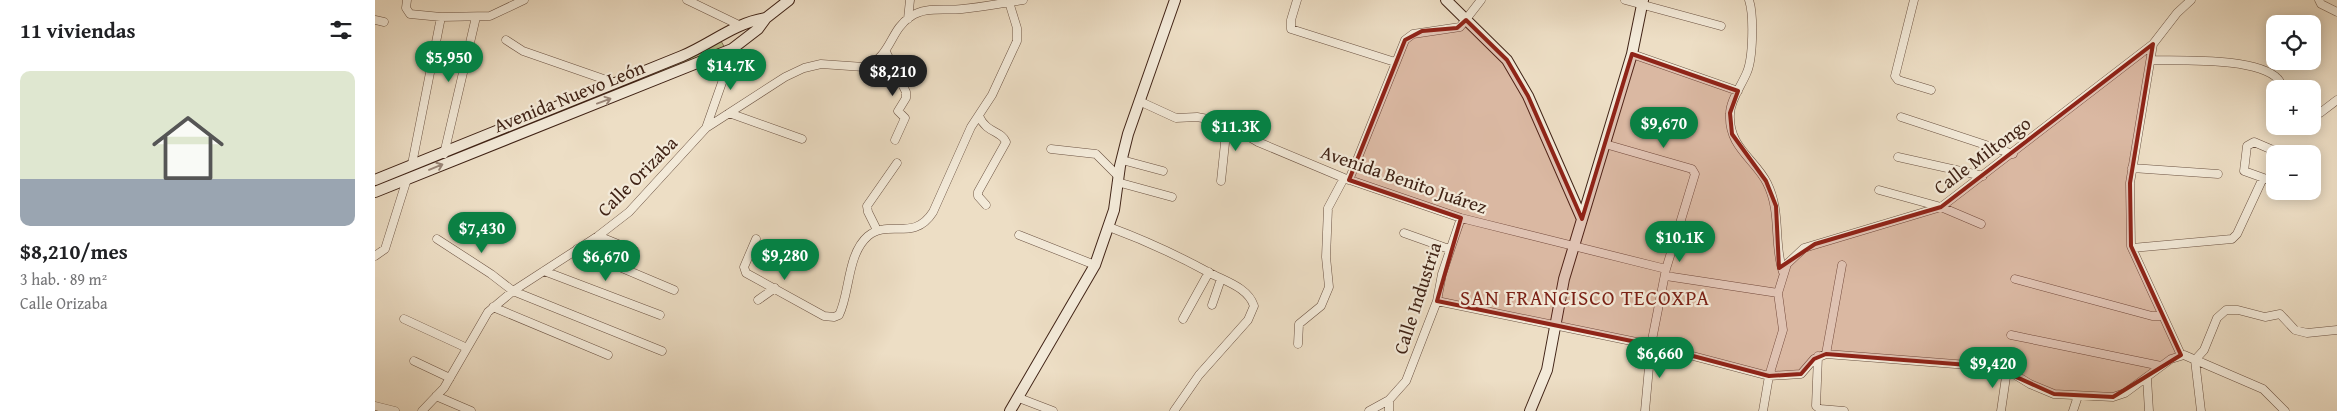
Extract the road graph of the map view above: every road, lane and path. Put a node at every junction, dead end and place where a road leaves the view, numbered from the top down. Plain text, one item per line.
1 (407, 0) edge
2 (524, 0) edge
3 (687, 0) edge
4 (789, 0) edge
5 (910, 0) edge
6 (1023, 0) edge
7 (1175, 0) edge
8 (1297, 0) edge
9 (1446, 0) edge
10 (1481, 0) edge
11 (1625, 0) edge
12 (1749, 0) edge
13 (1914, 0) edge
14 (2191, 0) edge
15 (2319, 0) edge
16 (1009, 2) junction
17 (1643, 2) edge
18 (2337, 12) edge
19 (441, 17) junction
20 (476, 18) junction
21 (766, 18) junction
22 (908, 18) junction
23 (375, 20) edge
24 (1466, 20) junction
25 (384, 22) dead end
26 (739, 25) junction
27 (1721, 26) dead end
28 (724, 33) junction
29 (747, 39) junction
30 (506, 40) dead end
31 (2153, 44) junction
32 (732, 49) junction
33 (886, 52) junction
34 (1632, 54) junction
35 (2151, 60) junction
36 (1395, 62) junction
37 (2278, 80) edge
38 (616, 84) junction
39 (1931, 90) dead end
40 (1738, 92) junction
41 (581, 97) junction
42 (2337, 100) edge
43 (1139, 101) junction
44 (585, 108) junction
45 (2321, 112) edge
46 (729, 113) junction
47 (979, 116) junction
48 (1901, 117) dead end
49 (1224, 122) junction
50 (706, 128) junction
51 (803, 139) dead end
52 (476, 140) junction
53 (895, 140) dead end
54 (1605, 144) junction
55 (2266, 147) edge
56 (1051, 149) dead end
57 (480, 150) junction
58 (444, 154) junction
59 (2013, 154) junction
60 (1898, 157) dead end
61 (1122, 160) junction
62 (897, 162) dead end
63 (412, 164) junction
64 (2132, 168) junction
65 (1163, 171) dead end
66 (2218, 174) dead end
67 (1983, 176) junction
68 (2263, 178) junction
69 (2266, 178) edge
70 (407, 179) junction
71 (1118, 179) junction
72 (1347, 179) junction
73 (375, 180) edge
74 (1221, 180) dead end
75 (1879, 190) dead end
76 (375, 192) edge
77 (1172, 197) dead end
78 (986, 206) dead end
79 (1941, 207) junction
80 (1461, 218) junction
81 (1582, 219) junction
82 (1981, 224) dead end
83 (1109, 227) junction
84 (877, 230) junction
85 (1404, 233) dead end
86 (1019, 235) dead end
87 (598, 236) junction
88 (437, 239) dead end
89 (756, 239) dead end
90 (1574, 248) junction
91 (2132, 248) junction
92 (577, 249) junction
93 (1449, 249) junction
94 (635, 251) dead end
95 (375, 256) edge
96 (1095, 265) junction
97 (1841, 265) dead end
98 (544, 271) junction
99 (1209, 272) junction
100 (1783, 272) junction
101 (1666, 273) junction
102 (1221, 279) junction
103 (2015, 279) dead end
104 (775, 288) junction
105 (674, 290) dead end
106 (513, 291) junction
107 (1778, 293) junction
108 (757, 300) dead end
109 (1437, 302) junction
110 (1212, 304) dead end
111 (493, 307) junction
112 (660, 315) dead end
113 (2163, 316) junction
114 (404, 319) dead end
115 (1183, 319) dead end
116 (1555, 326) junction
117 (2337, 330) edge
118 (2011, 335) dead end
119 (1298, 344) dead end
120 (1651, 345) junction
121 (467, 348) junction
122 (662, 351) dead end
123 (608, 355) dead end
124 (1822, 355) junction
125 (2181, 355) junction
126 (2195, 360) junction
127 (414, 361) dead end
128 (2161, 366) junction
129 (2007, 370) junction
130 (1769, 376) junction
131 (450, 378) junction
132 (2147, 378) junction
133 (436, 396) junction
134 (2077, 396) junction
135 (1019, 398) junction
136 (1389, 400) junction
137 (375, 406) edge
138 (425, 410) edge
139 (395, 411) edge
140 (471, 411) edge
141 (1010, 411) edge
142 (1053, 411) edge
143 (1175, 411) edge
144 (1369, 411) edge
145 (1389, 411) edge
146 (1530, 411) edge
147 (1645, 411) edge
148 (1763, 411) edge
149 (1844, 411) edge
150 (2001, 411) edge
151 (2073, 411) edge
152 (2149, 411) edge
153 (2201, 411) edge
154 (2285, 411) edge

1 - 19 street
2 - 20 street
3 - 26 street
4 - 21 street, Avenida Nuevo León
5 - 22 street
6 - 16 street
7 - 43 street
8 - 36 street
9 - 24 street
10 - 24 street
11 - 17 street
12 - 40 street
13 - 39 street
14 - 31 street, Calle Miltongo
15 - 18 street
16 - 22 street
16 - 47 street
17 - 27 street
17 - 34 street
19 - 20 street
19 - 63 street
20 - 58 street
21 - 26 street, Avenida Nuevo León
21 - 29 street, Avenida Nuevo León
22 - 33 street, Calle Orizaba
23 - 25 street
24 - 36 street
24 - 81 street
26 - 28 street, Avenida Nuevo León
26 - 29 street
28 - 32 street
28 - 38 street, Avenida Nuevo León
29 - 32 street, Avenida Nuevo León
30 - 38 street
31 - 35 street
31 - 59 street, Calle Miltongo
44 -> 32 street, Avenida Nuevo León
32 - 50 street, Calle Orizaba
33 - 46 street, Calle Orizaba
33 - 53 street
34 - 40 street
34 - 54 street
35 - 37 street
35 - 64 street
36 - 72 street
38 - 41 street, Avenida Nuevo León
40 - 100 street
41 - 44 street
41 - 52 street, Avenida Nuevo León
42 - 45 street
43 - 49 street, Avenida Benito Juárez
43 - 61 street
44 - 57 street, Avenida Nuevo León
46 - 50 street, Calle Orizaba
46 - 51 street
47 - 78 street
47 - 84 street
48 - 59 street
49 - 72 street, Avenida Benito Juárez
49 - 74 street
50 - 87 street, Calle Orizaba
52 - 57 street
52 - 58 street, Avenida Nuevo León
54 - 81 street
54 - 101 street
55 - 68 street
56 - 71 street
70 -> 57 street, Avenida Nuevo León
58 - 63 street, Avenida Nuevo León
59 - 67 street, Calle Miltongo
60 - 67 street
61 - 65 street
61 - 71 street
62 - 84 street
63 - 73 street, Avenida Nuevo León
64 - 66 street
64 - 91 street
67 - 79 street, Calle Miltongo
68 - 69 street
68 - 91 street
70 - 76 street, Avenida Nuevo León
70 - 95 street
71 - 77 street
71 - 83 street
72 - 80 street, Avenida Benito Juárez
72 - 119 street
75 - 79 street
79 - 82 street
79 - 100 street, Calle Miltongo
80 - 90 street, Avenida Benito Juárez
80 - 93 street, Calle Industria
81 - 90 street
83 - 96 street
83 - 99 street
84 - 104 street
85 - 93 street
86 - 96 street
87 - 92 street, Calle Orizaba
87 - 94 street
88 - 106 street
89 - 104 street
90 - 101 street, Avenida Benito Juárez
90 - 116 street
91 - 113 street
92 - 98 street, Calle Orizaba
92 - 105 street
93 - 109 street, Calle Industria
96 - 135 street
97 - 124 street
98 - 106 street, Calle Orizaba
98 - 112 street
99 - 102 street
99 - 115 street
100 - 107 street, Calle Miltongo
101 - 107 street, Avenida Benito Juárez
101 - 120 street
102 - 110 street
102 - 143 street
103 - 113 street
104 - 108 street
106 - 111 street, Calle Orizaba
106 - 122 street
107 - 130 street
109 - 116 street
109 - 136 street, Calle Industria
111 - 121 street, Calle Orizaba
111 - 123 street
113 - 125 street
114 - 121 street
116 - 120 street
116 - 146 street
117 - 126 street
118 - 128 street
120 - 130 street
120 - 147 street
121 - 131 street, Calle Orizaba
124 - 129 street
124 - 130 street
124 - 149 street
125 - 126 street
125 - 128 street
126 - 153 street
126 - 154 street
127 - 131 street
128 - 132 street
129 - 134 street
129 - 150 street
130 - 148 street
131 - 133 street, Calle Orizaba
132 - 134 street
132 - 152 street
133 - 138 street, Calle Orizaba
133 - 140 street
134 - 151 street
135 - 141 street
135 - 142 street
136 - 144 street, Calle Industria
136 - 145 street
137 - 139 street

